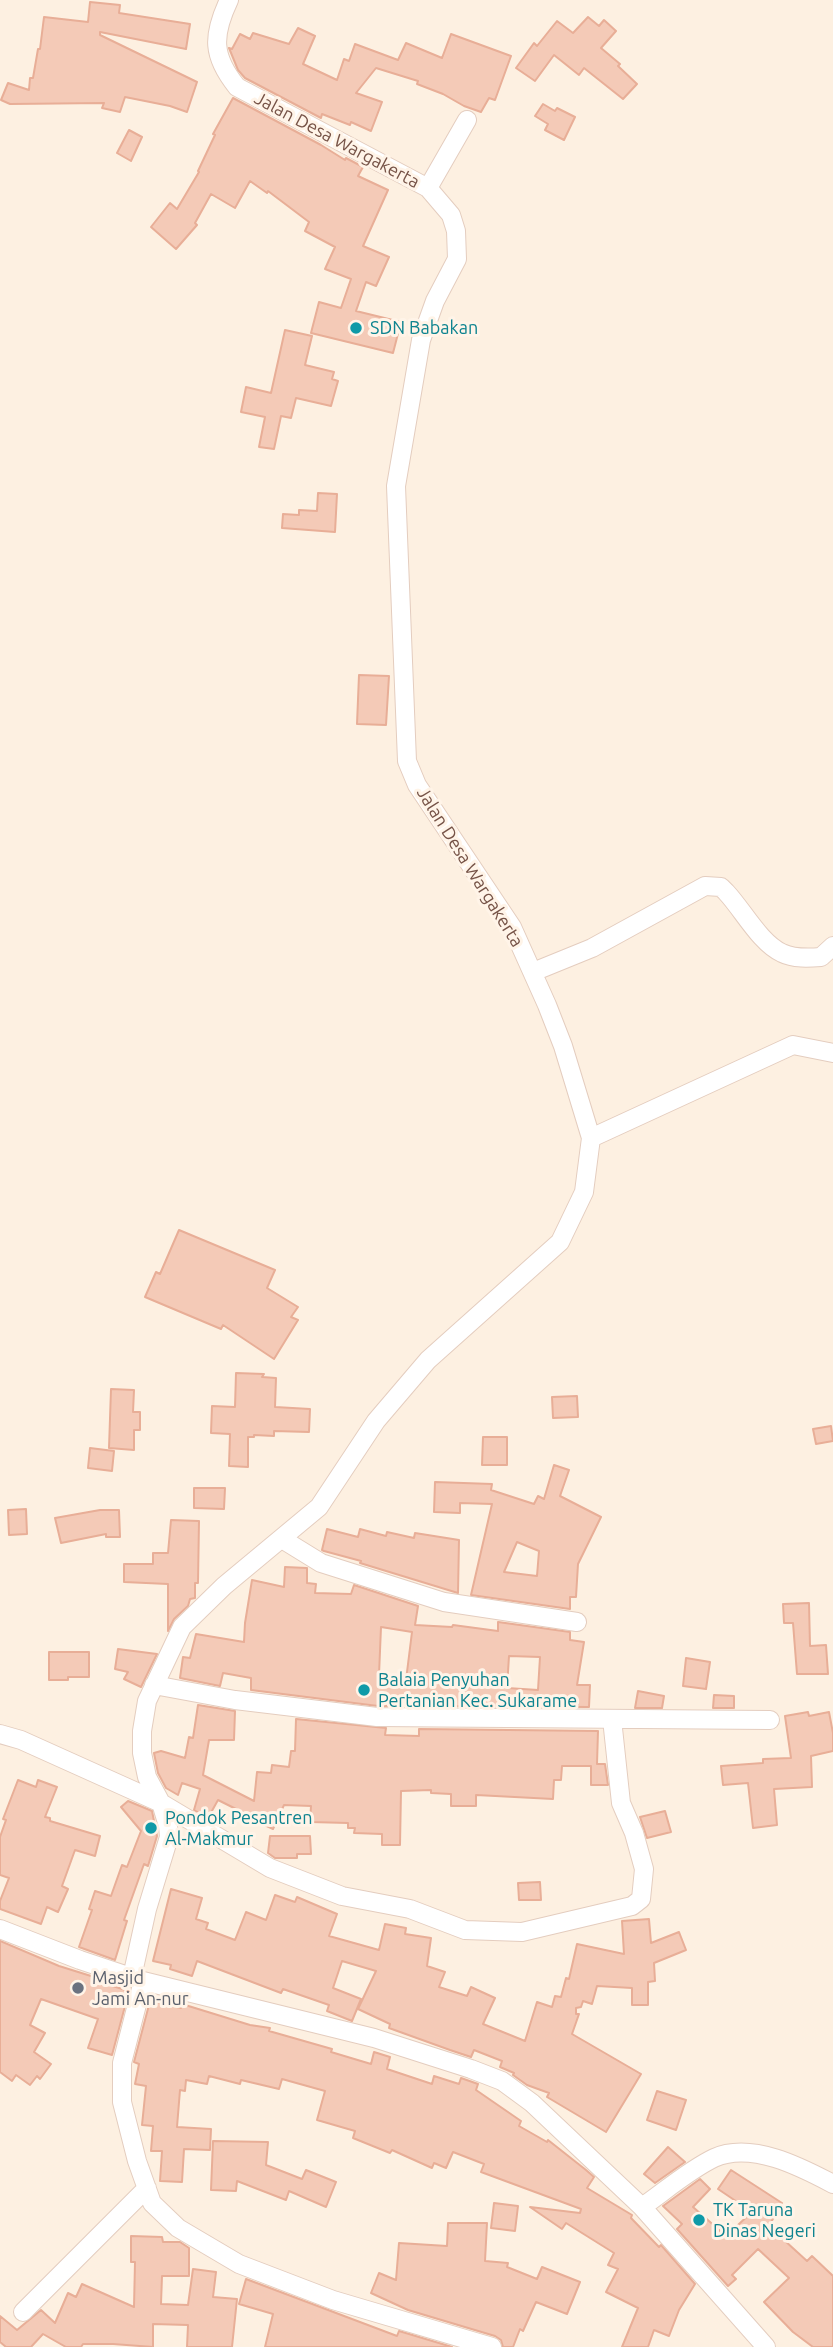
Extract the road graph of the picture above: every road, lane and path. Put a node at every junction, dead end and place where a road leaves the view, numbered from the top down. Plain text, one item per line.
1 (229, 0) edge
2 (467, 120) dead end
3 (428, 188) junction
4 (833, 946) edge
5 (533, 972) junction
6 (833, 1053) edge
7 (591, 1138) junction
8 (282, 1539) junction
9 (577, 1622) dead end
10 (154, 1685) junction
11 (612, 1719) junction
12 (770, 1720) dead end
13 (0, 1734) edge
14 (161, 1803) junction
15 (0, 1929) edge
16 (138, 1979) junction
17 (833, 2184) edge
18 (147, 2188) junction
19 (642, 2207) junction
20 (23, 2312) dead end
21 (492, 2347) edge
22 (766, 2347) edge

1 - 3 street, Jalan Desa Wargakerta
2 - 3 street
3 - 5 street, Jalan Desa Wargakerta
4 - 5 street
5 - 7 street, Jalan Desa Wargakerta
6 - 7 street
7 - 8 street, Jalan Desa Wargakerta
8 - 9 street
8 - 10 street, Jalan Desa Wargakerta
10 - 11 street
10 - 14 street, Jalan Desa Wargakerta
11 - 12 street
11 - 14 street
13 - 14 street
14 - 16 street, Jalan Desa Wargakerta
15 - 16 street
16 - 18 street, Jalan Desa Wargakerta
16 - 19 street
17 - 19 street
18 - 20 street
18 - 21 street, Jalan Desa Wargakerta
19 - 22 street

